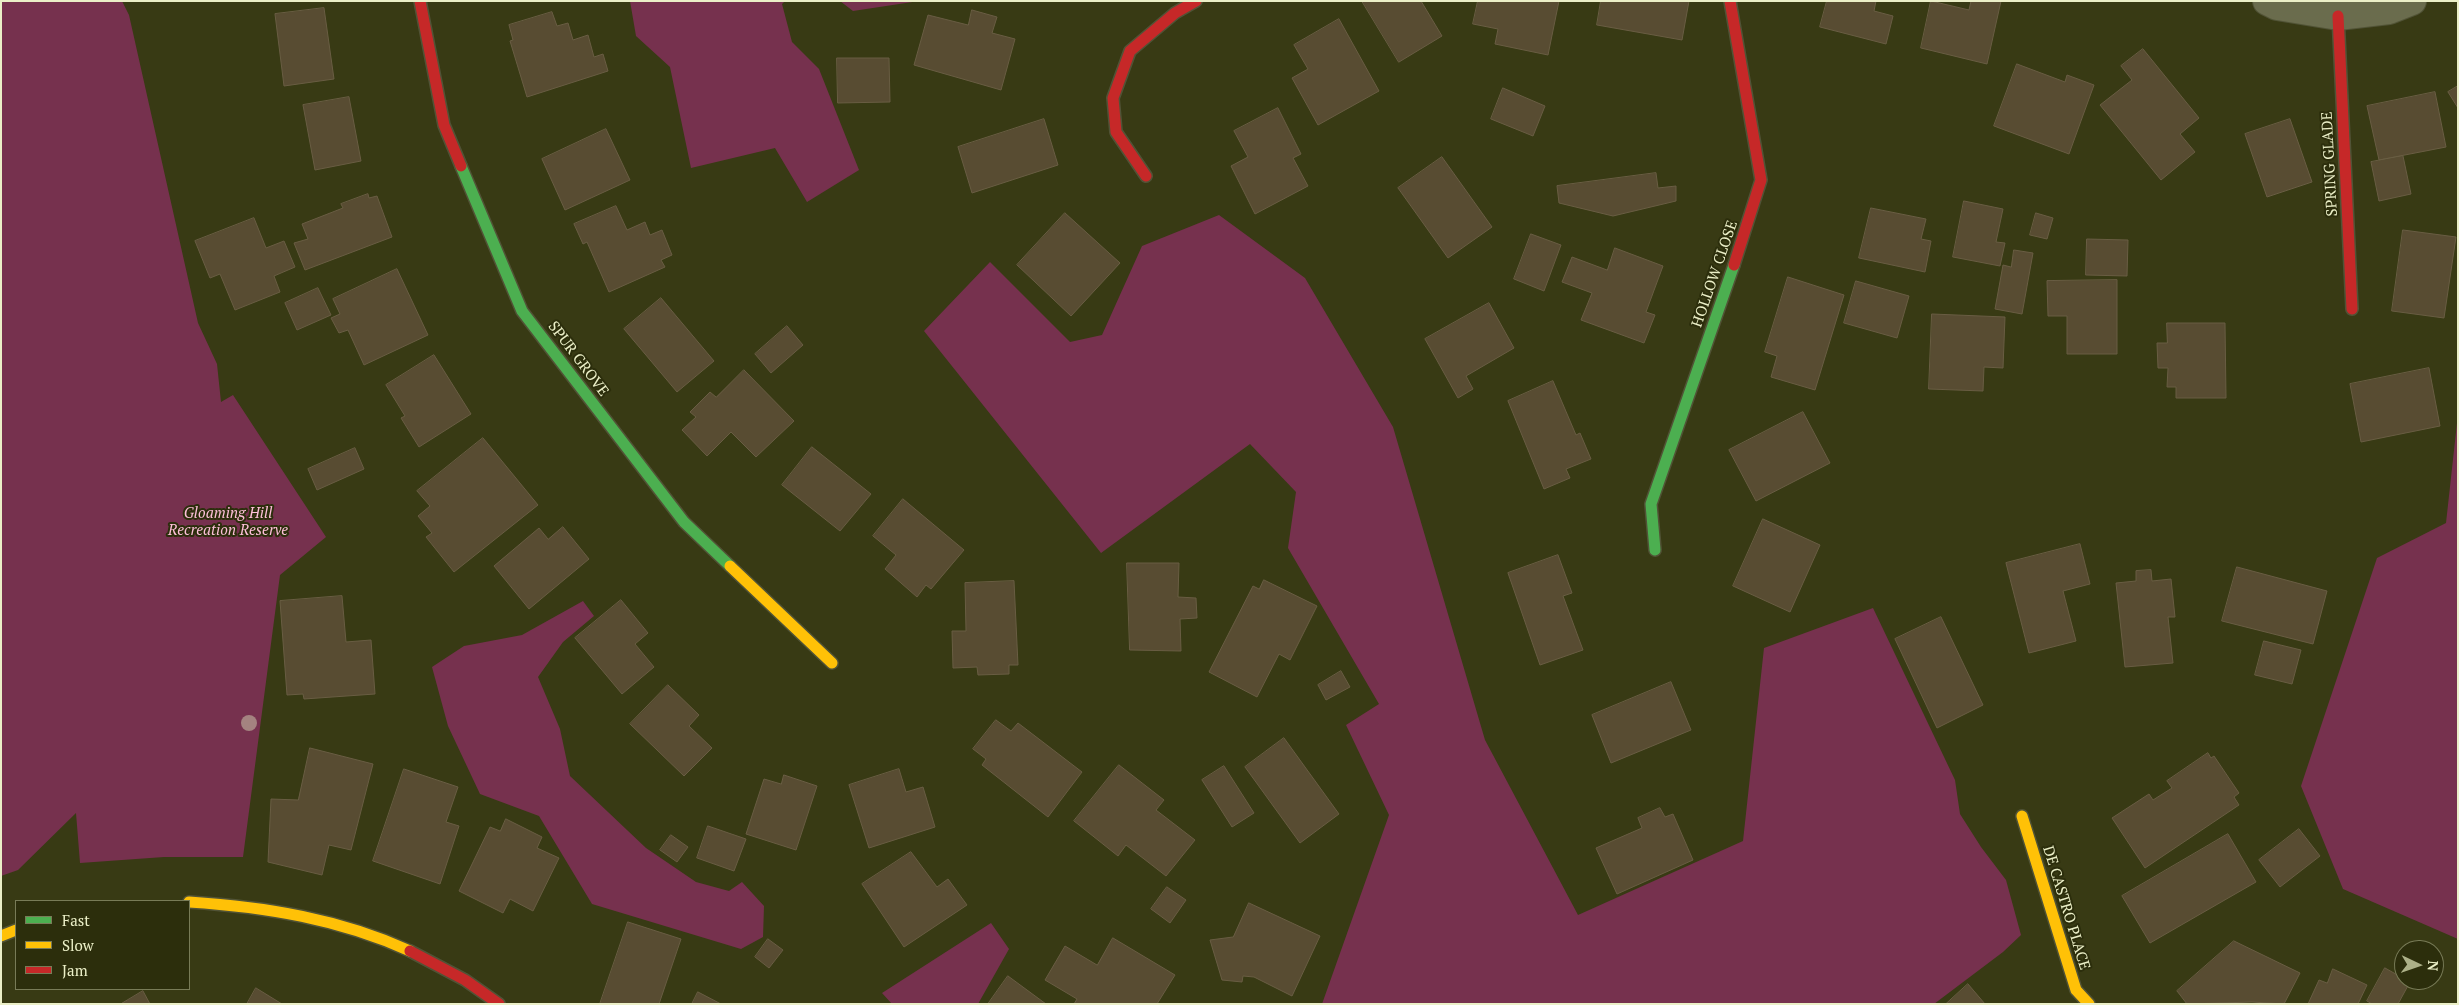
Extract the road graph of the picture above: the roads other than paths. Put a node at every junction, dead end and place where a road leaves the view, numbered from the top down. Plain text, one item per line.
1 (420, 1) edge
2 (1196, 1) edge
3 (1730, 1) edge
4 (2267, 1) edge
5 (2412, 1) edge
6 (2338, 16) junction
7 (1146, 176) dead end
8 (2352, 309) dead end
9 (1655, 550) dead end
10 (832, 664) dead end
11 (2022, 816) dead end
12 (190, 902) edge
13 (15, 930) edge
14 (1, 936) edge
15 (499, 1004) edge
16 (2089, 1004) edge

1 - 10 street, SPUR GROVE
2 - 7 street
3 - 9 street, HOLLOW CLOSE
4 - 6 street
5 - 6 street
6 - 8 street, SPRING GLADE
11 - 16 street, DE CASTRO PLACE
12 - 15 street
13 - 14 street

